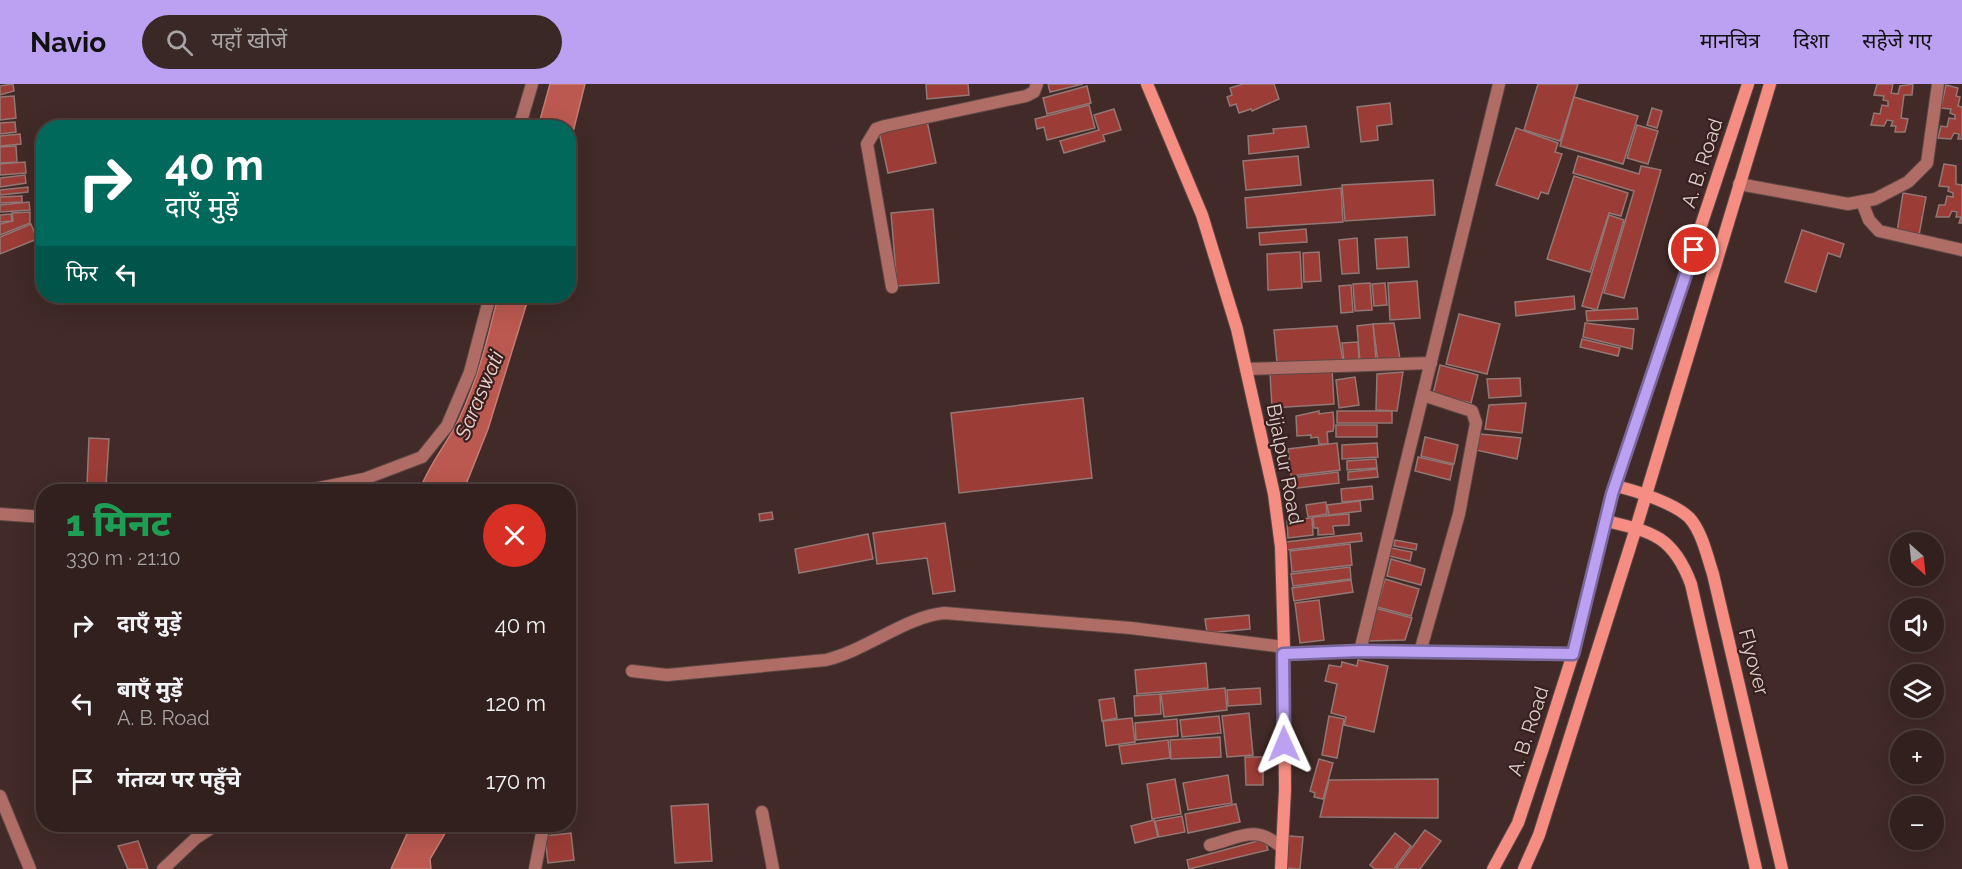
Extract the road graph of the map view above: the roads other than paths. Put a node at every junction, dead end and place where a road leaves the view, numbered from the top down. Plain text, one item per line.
1 (532, 84) edge
2 (1037, 84) edge
3 (1147, 84) edge
4 (1499, 84) edge
5 (1748, 84) edge
6 (1770, 84) edge
7 (1938, 84) edge
8 (521, 120) edge
9 (1739, 184) junction
10 (1862, 202) junction
11 (1962, 250) edge
12 (892, 287) dead end
13 (488, 303) edge
14 (1431, 363) junction
15 (1246, 369) junction
16 (1423, 395) junction
17 (364, 479) junction
18 (339, 484) edge
19 (360, 484) edge
20 (1615, 486) junction
21 (1646, 493) junction
22 (0, 514) edge
23 (36, 516) edge
24 (1606, 521) junction
25 (1636, 528) junction
26 (1283, 650) junction
27 (1360, 651) junction
28 (1420, 652) junction
29 (1573, 654) junction
30 (632, 671) dead end
31 (0, 796) edge
32 (762, 812) dead end
33 (205, 832) edge
34 (542, 832) edge
35 (1210, 845) dead end
36 (1282, 848) junction
37 (30, 869) edge
38 (163, 869) edge
39 (535, 869) edge
40 (772, 869) edge
41 (1281, 869) edge
42 (1493, 869) edge
43 (1524, 869) edge
44 (1756, 869) edge
45 (1782, 869) edge

1 - 8 street
2 - 12 street
3 - 15 main road, Bijalpur Road
4 - 14 street
5 - 20 main road, A. B. Road
6 - 9 main road, A. B. Road
7 - 10 street
9 - 10 street
9 - 21 main road, A. B. Road
10 - 11 street
13 - 17 street
14 - 15 street
14 - 16 street
15 - 26 main road, Bijalpur Road
16 - 27 street
16 - 28 street
17 - 18 street
17 - 19 street
20 - 21 main road, Flyover
20 - 24 main road, A. B. Road
21 - 25 main road, A. B. Road
21 - 45 main road, Flyover
22 - 23 street
24 - 25 main road
24 - 29 main road, A. B. Road
25 - 43 main road, A. B. Road
25 - 44 main road
26 - 27 street
26 - 30 street
26 - 36 main road, Bijalpur Road
27 - 28 street
28 - 29 street
29 - 42 main road, A. B. Road
31 - 37 street
32 - 40 street
33 - 38 street
34 - 39 street
35 - 36 street
36 - 41 main road, Bijalpur Road

